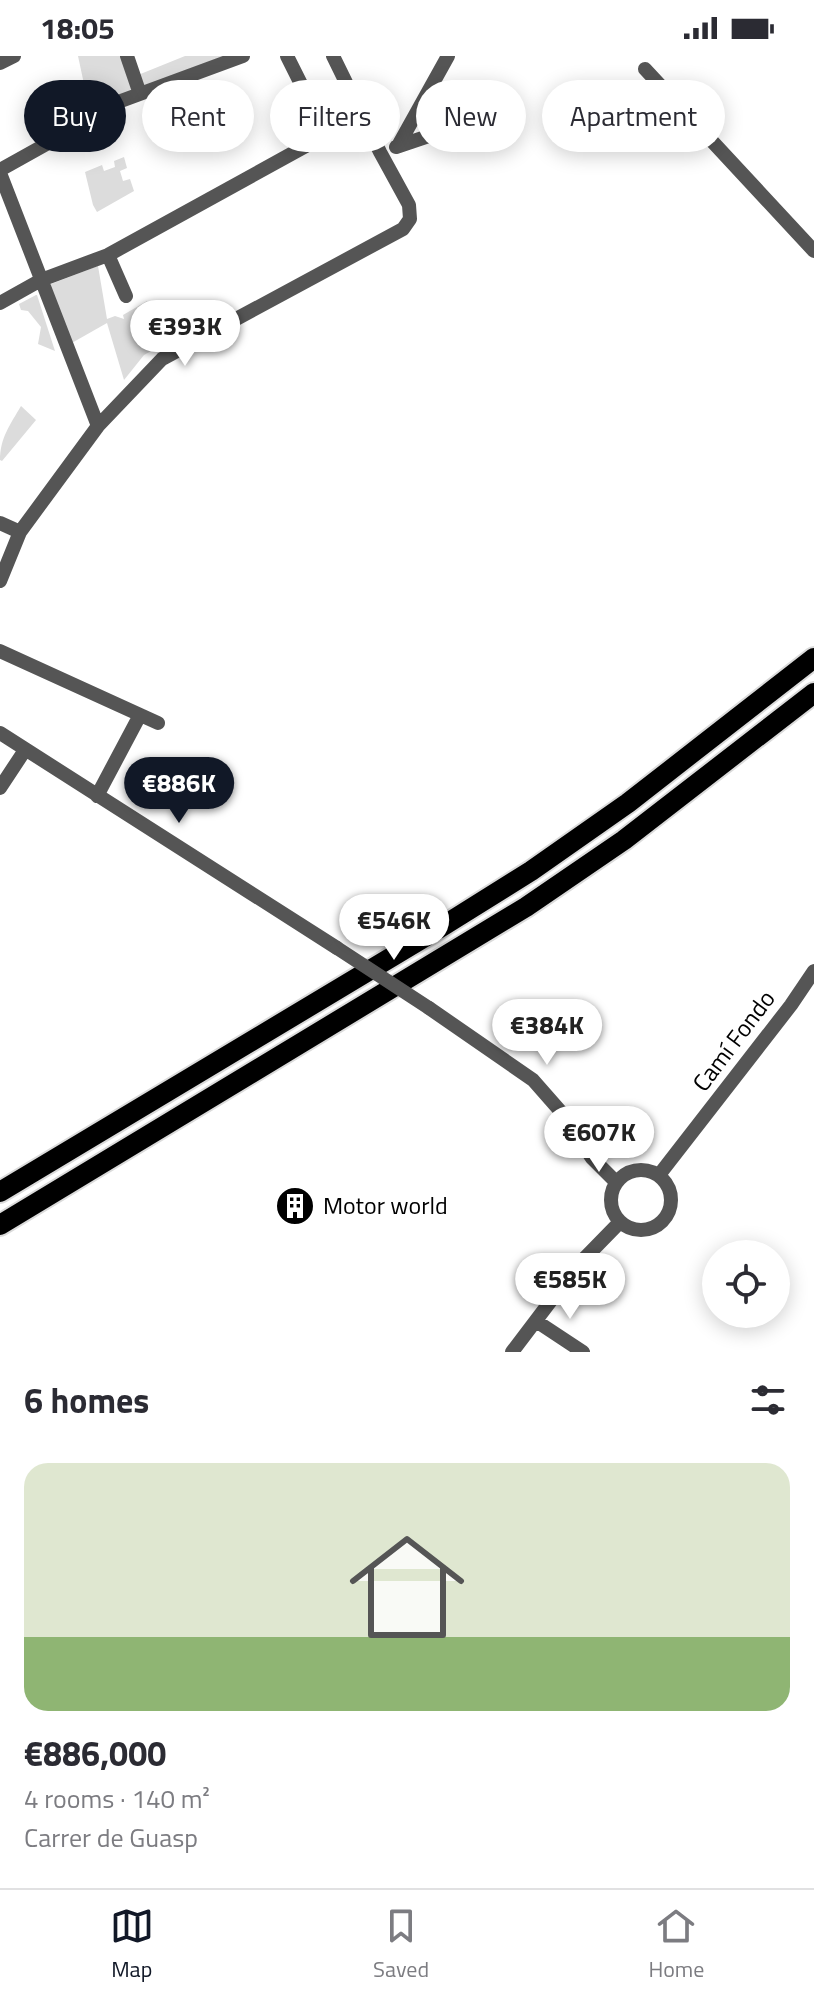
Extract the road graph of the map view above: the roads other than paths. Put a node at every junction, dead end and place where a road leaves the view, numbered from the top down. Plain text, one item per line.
1 (14, 56) edge
2 (127, 56) edge
3 (243, 56) edge
4 (287, 56) edge
5 (333, 56) edge
6 (448, 56) edge
7 (0, 63) edge
8 (645, 69) dead end
9 (299, 80) edge
10 (345, 80) edge
11 (140, 94) junction
12 (400, 142) edge
13 (294, 152) edge
14 (380, 152) edge
15 (0, 171) edge
16 (814, 251) edge
17 (108, 255) junction
18 (41, 280) junction
19 (126, 296) dead end
20 (0, 303) edge
21 (98, 426) junction
22 (0, 523) edge
23 (20, 532) junction
24 (0, 581) edge
25 (0, 651) edge
26 (814, 658) edge
27 (814, 693) edge
28 (140, 715) junction
29 (158, 723) dead end
30 (0, 733) edge
31 (25, 750) junction
32 (0, 788) edge
33 (97, 796) junction
34 (814, 971) edge
35 (659, 1175) junction
36 (616, 1182) junction
37 (0, 1192) edge
38 (620, 1222) junction
39 (0, 1225) edge
40 (536, 1321) junction
41 (512, 1352) edge
42 (583, 1352) edge

1 - 7 street
2 - 11 street
3 - 11 street
4 - 9 street
5 - 10 street
6 - 12 street
8 - 16 street
11 - 15 street
13 - 17 street
14 - 21 street
15 - 18 street
17 - 18 street
17 - 19 street
18 - 20 street
18 - 21 street
21 - 23 street
22 - 23 street
23 - 24 street
25 - 28 street
26 - 37 highway
27 - 39 highway
28 - 29 street
28 - 33 street
30 - 31 street
31 - 32 street
31 - 33 street
33 - 36 street, bridge
34 - 35 street, Camí Fondo
35 - 36 street
35 - 38 street
36 - 38 street
38 - 40 street
40 - 41 street
40 - 42 street

